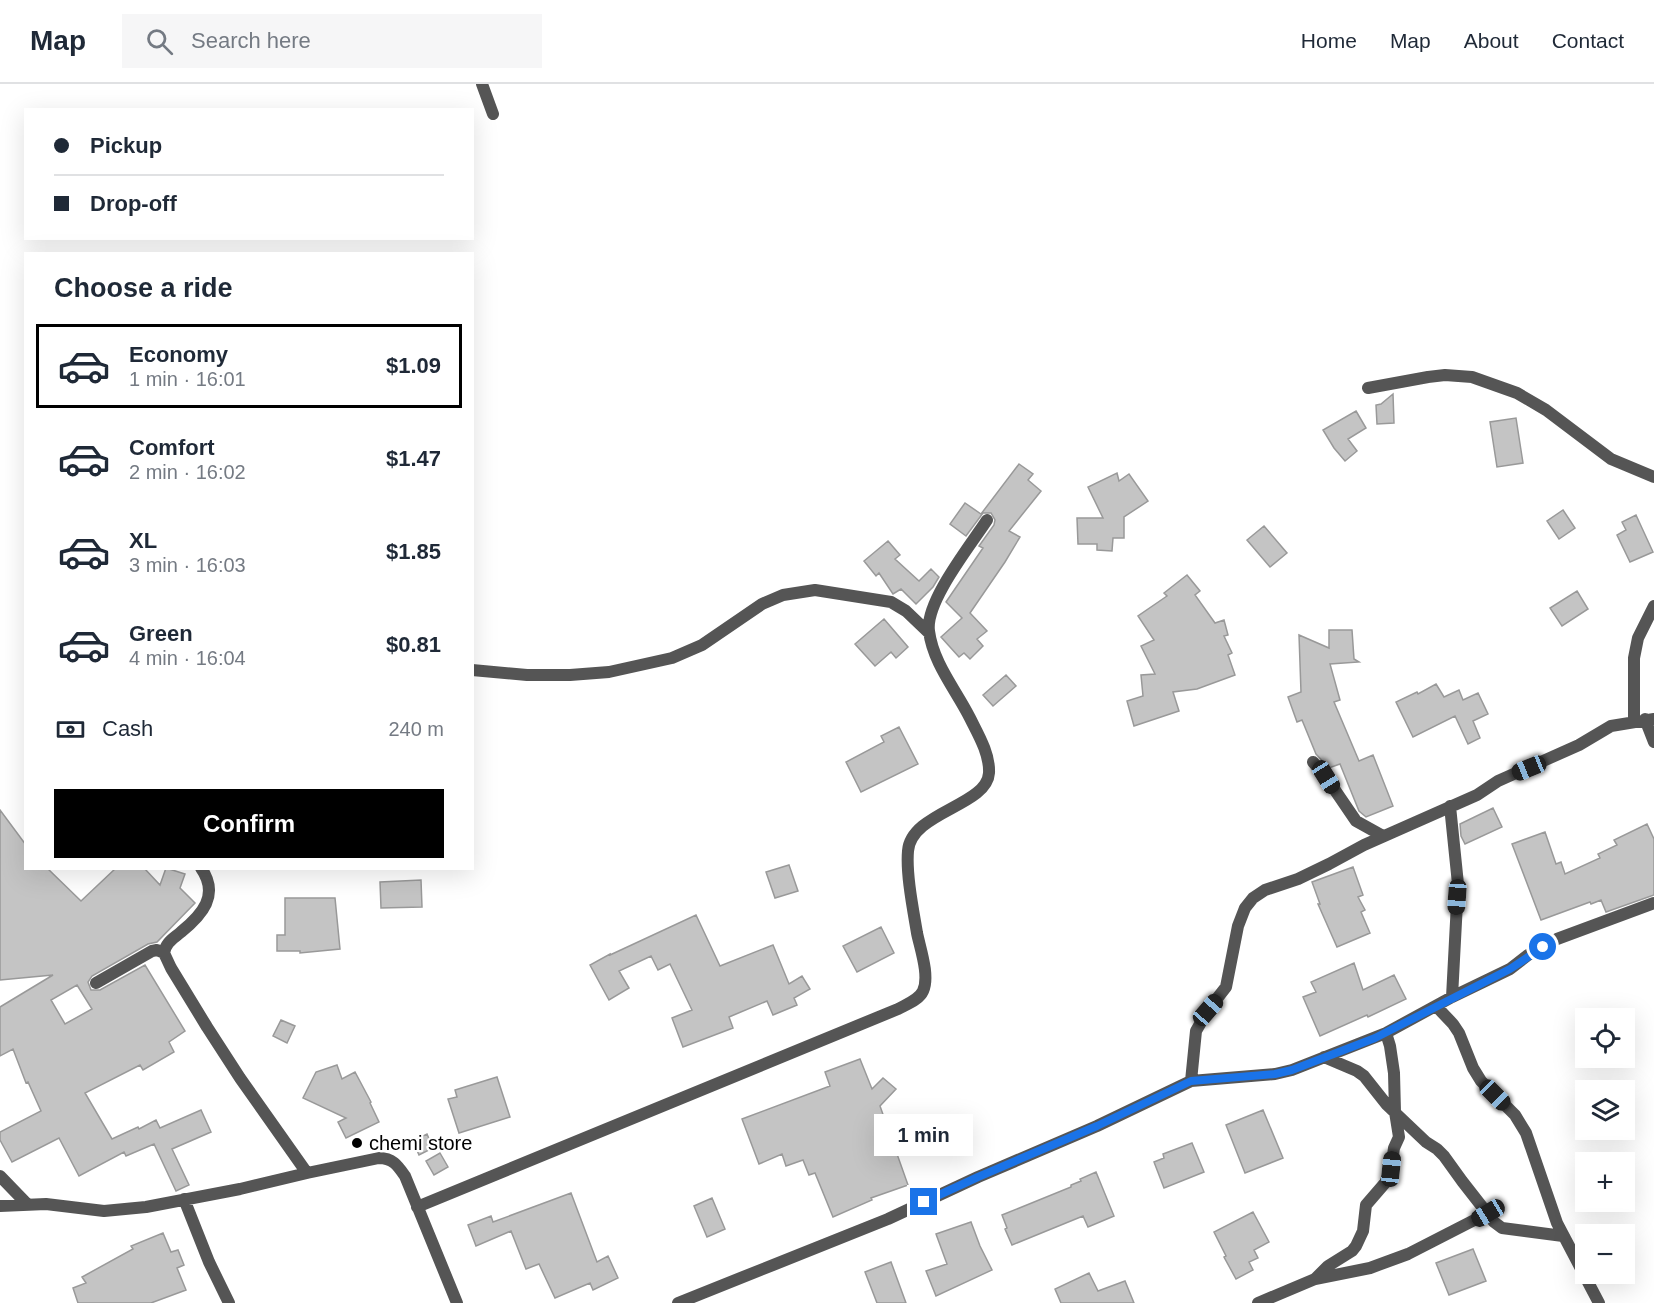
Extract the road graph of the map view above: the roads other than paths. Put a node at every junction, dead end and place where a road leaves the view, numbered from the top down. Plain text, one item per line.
1 (482, 84) edge
2 (493, 114) dead end
3 (1368, 387) dead end
4 (1654, 477) edge
5 (987, 520) dead end
6 (1654, 606) edge
7 (929, 633) junction
8 (474, 670) edge
9 (1644, 720) edge
10 (1654, 742) edge
11 (1313, 762) dead end
12 (1450, 806) junction
13 (1383, 836) junction
14 (202, 870) edge
15 (1654, 903) edge
16 (164, 953) junction
17 (96, 983) dead end
18 (1452, 997) junction
19 (1436, 1006) junction
20 (1386, 1033) junction
21 (1324, 1058) junction
22 (1191, 1081) junction
23 (1395, 1112) junction
24 (307, 1173) junction
25 (0, 1176) edge
26 (184, 1199) junction
27 (28, 1205) junction
28 (0, 1206) edge
29 (417, 1207) junction
30 (1488, 1213) junction
31 (1563, 1236) junction
32 (1315, 1279) junction
33 (229, 1303) edge
34 (457, 1303) edge
35 (678, 1303) edge
36 (1258, 1303) edge
37 (1599, 1303) edge

1 - 2 street
3 - 4 street
5 - 7 street
6 - 9 street
7 - 8 street
7 - 29 street
9 - 10 street
9 - 12 street
11 - 13 street
12 - 13 street
12 - 18 street
13 - 22 street
14 - 16 street
15 - 18 street
16 - 17 street
16 - 24 street
18 - 19 street
19 - 20 street
19 - 31 street
20 - 21 street
20 - 23 street
21 - 22 street
21 - 23 street
22 - 35 street
23 - 30 street
23 - 32 street
24 - 26 street
24 - 29 street
25 - 27 street
26 - 27 street
26 - 33 street
27 - 28 street
29 - 34 street
30 - 31 street
30 - 32 street
31 - 37 street
32 - 36 street

